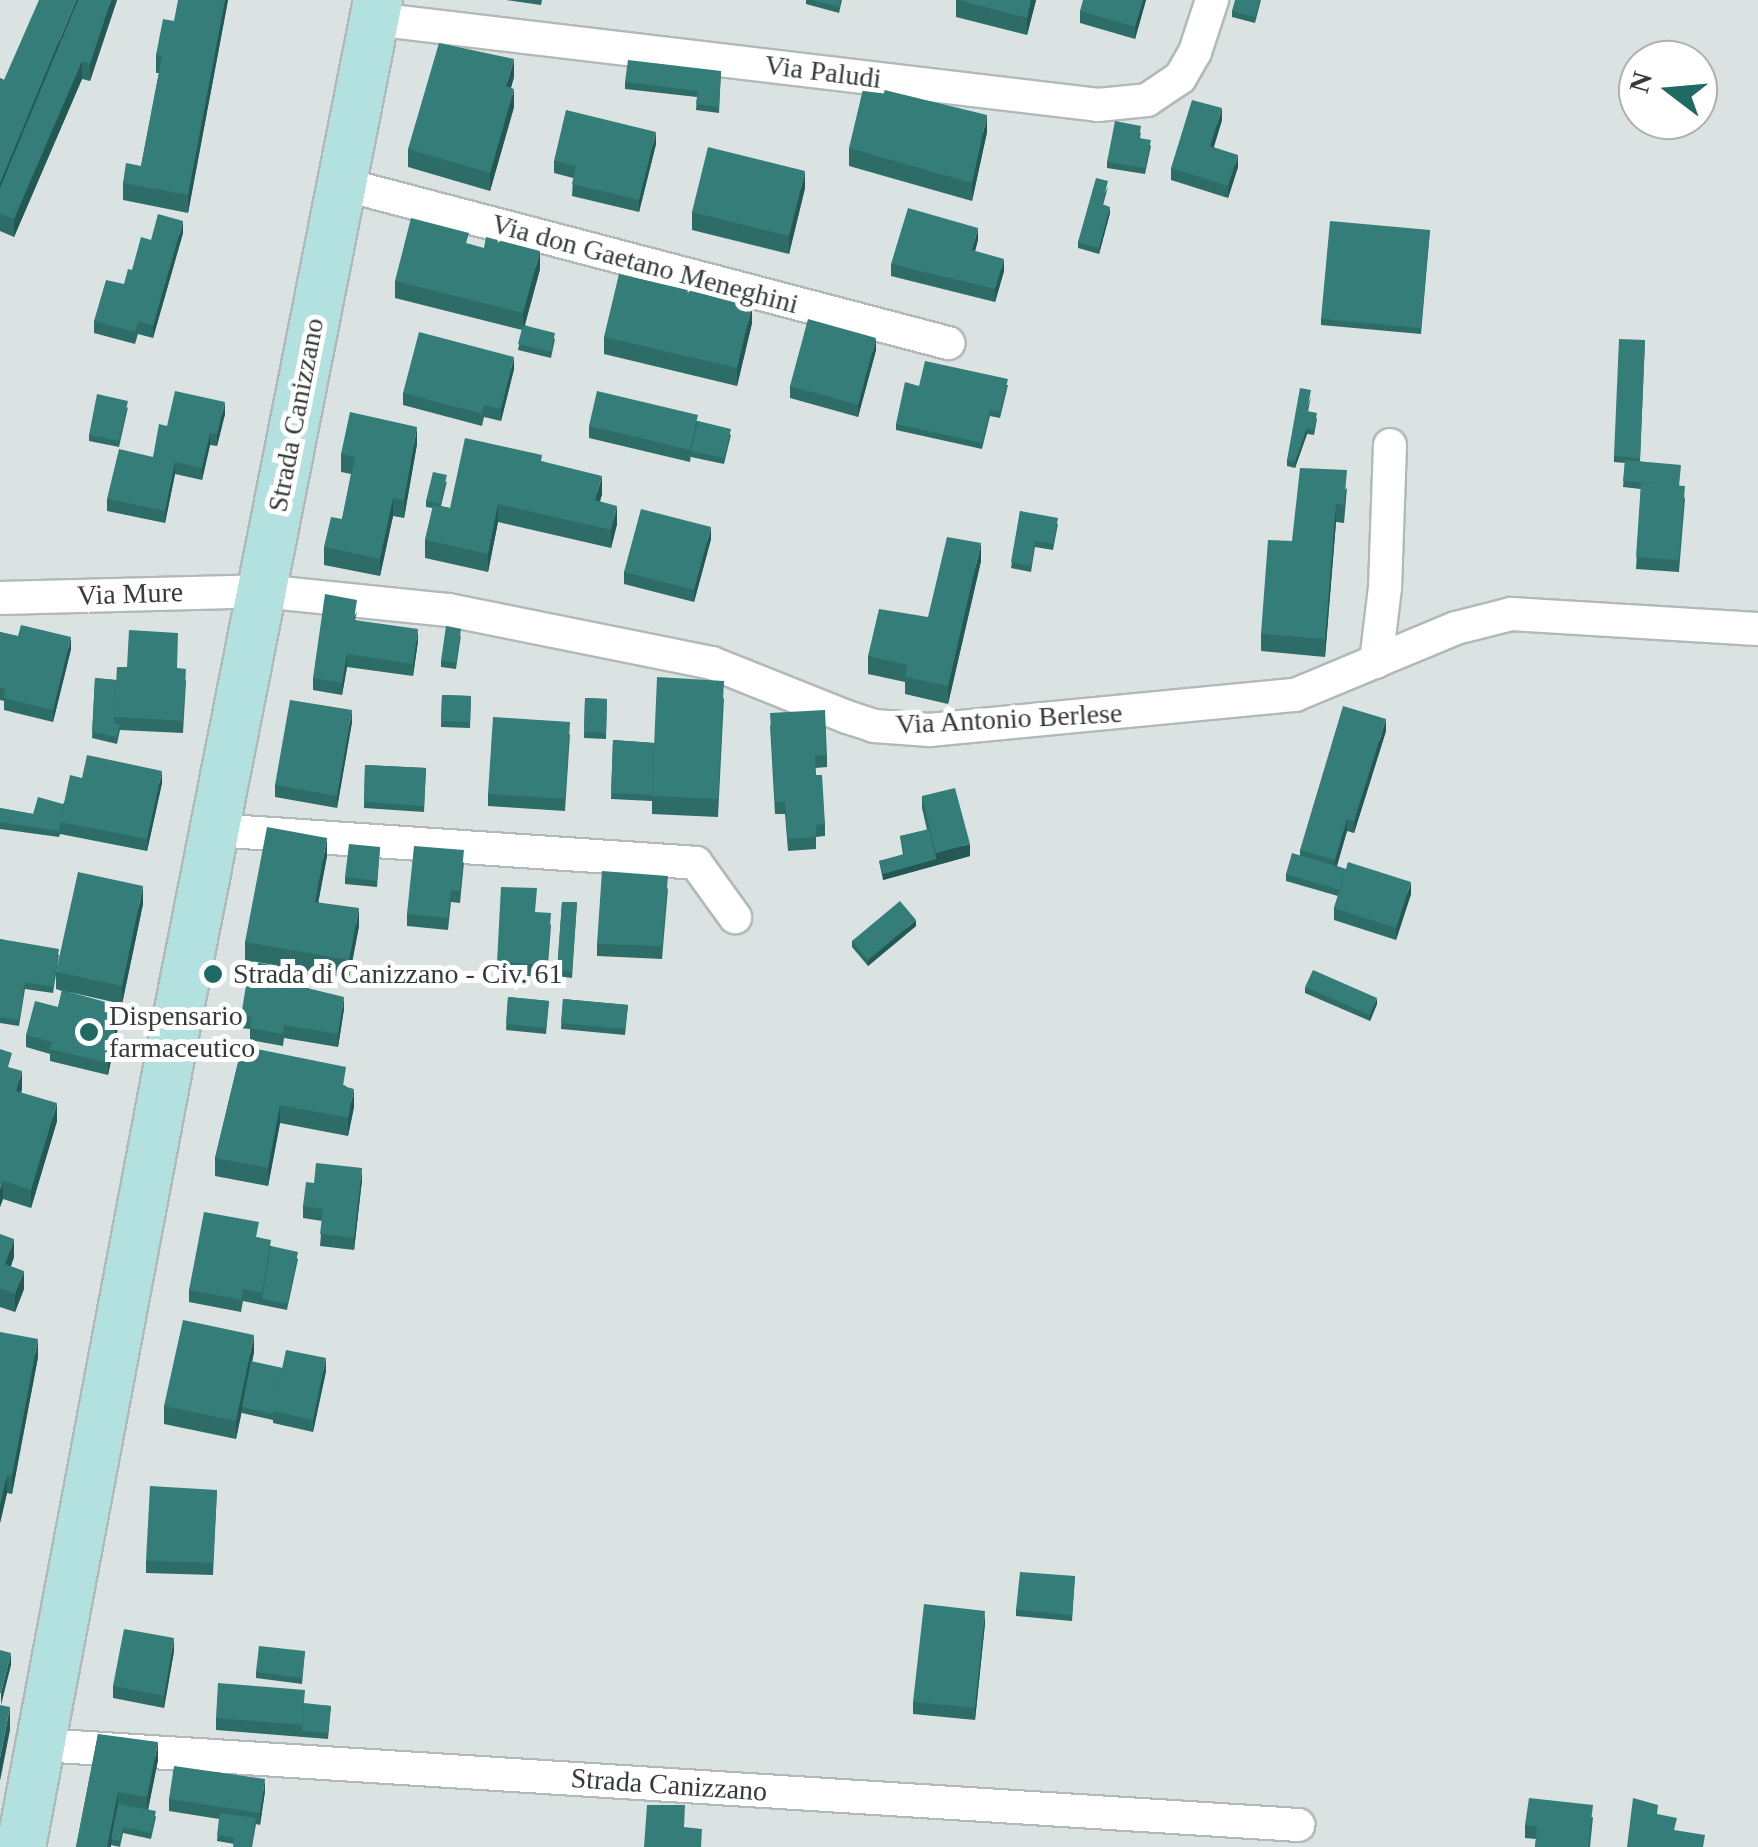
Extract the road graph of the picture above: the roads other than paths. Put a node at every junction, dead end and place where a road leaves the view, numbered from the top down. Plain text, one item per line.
1 (1212, 0) edge
2 (376, 9) edge
3 (342, 184) junction
4 (948, 343) dead end
5 (1390, 445) dead end
6 (261, 590) junction
7 (0, 598) edge
8 (1758, 629) edge
9 (1376, 662) junction
10 (214, 830) junction
11 (734, 916) dead end
12 (41, 1745) junction
13 (1298, 1825) dead end
14 (20, 1847) edge

1 - 2 street, Via Paludi
2 - 3 street, Strada Canizzano
3 - 4 street, Via don Gaetano Meneghini
3 - 6 street, Strada Canizzano
5 - 9 street
6 - 7 street, Via Mure
6 - 9 street, Via Antonio Berlese
6 - 10 street, Strada Canizzano
8 - 9 street, Via Antonio Berlese
10 - 11 street
10 - 12 street, Strada Canizzano
12 - 13 street, Strada Canizzano
12 - 14 street, Strada Canizzano

